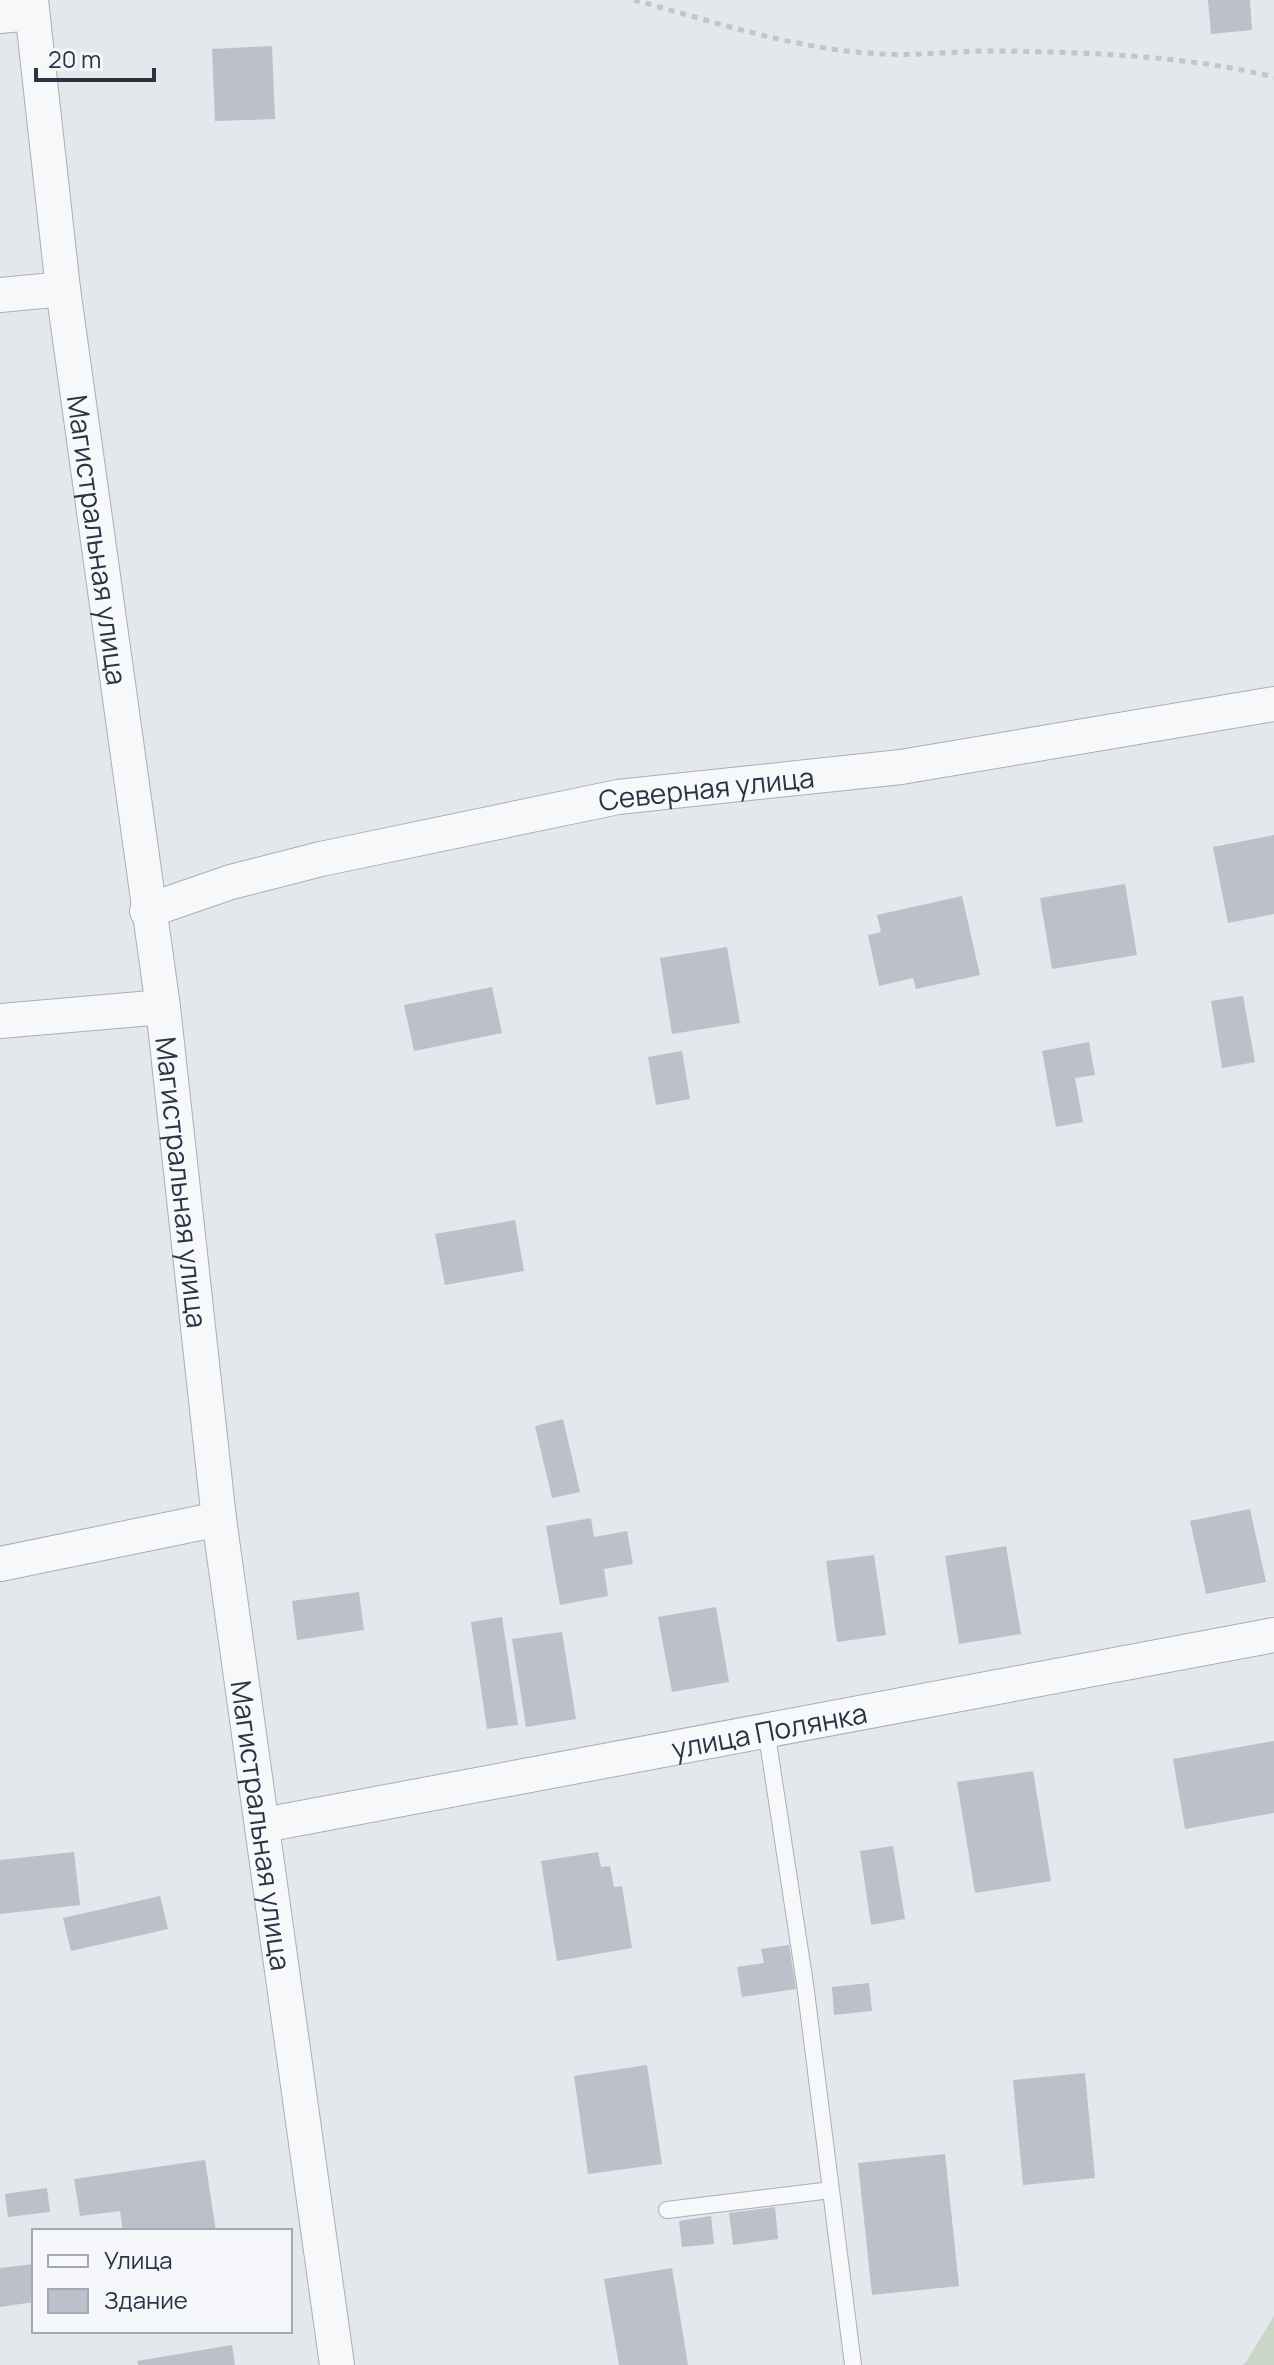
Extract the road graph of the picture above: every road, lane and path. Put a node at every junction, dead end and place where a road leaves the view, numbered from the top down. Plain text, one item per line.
1 (634, 0) edge
2 (21, 10) edge
3 (1274, 77) edge
4 (63, 289) junction
5 (0, 295) edge
6 (1274, 704) edge
7 (147, 911) junction
8 (163, 1007) junction
9 (0, 1021) edge
10 (219, 1519) junction
11 (0, 1564) edge
12 (1274, 1635) edge
13 (766, 1729) junction
14 (264, 1825) junction
15 (831, 2190) junction
16 (667, 2210) dead end
17 (337, 2365) edge
18 (853, 2365) edge

1 - 3 path
2 - 4 street, Магистральная улица
4 - 5 street
4 - 7 street, Магистральная улица
6 - 7 street, Северная улица
7 - 8 street, Магистральная улица
8 - 9 street
8 - 10 street, Магистральная улица
10 - 11 street
10 - 14 street, Магистральная улица
12 - 13 street, улица Полянка
13 - 14 street, улица Полянка
13 - 15 lane
14 - 17 street, Магистральная улица
15 - 16 lane
15 - 18 lane

